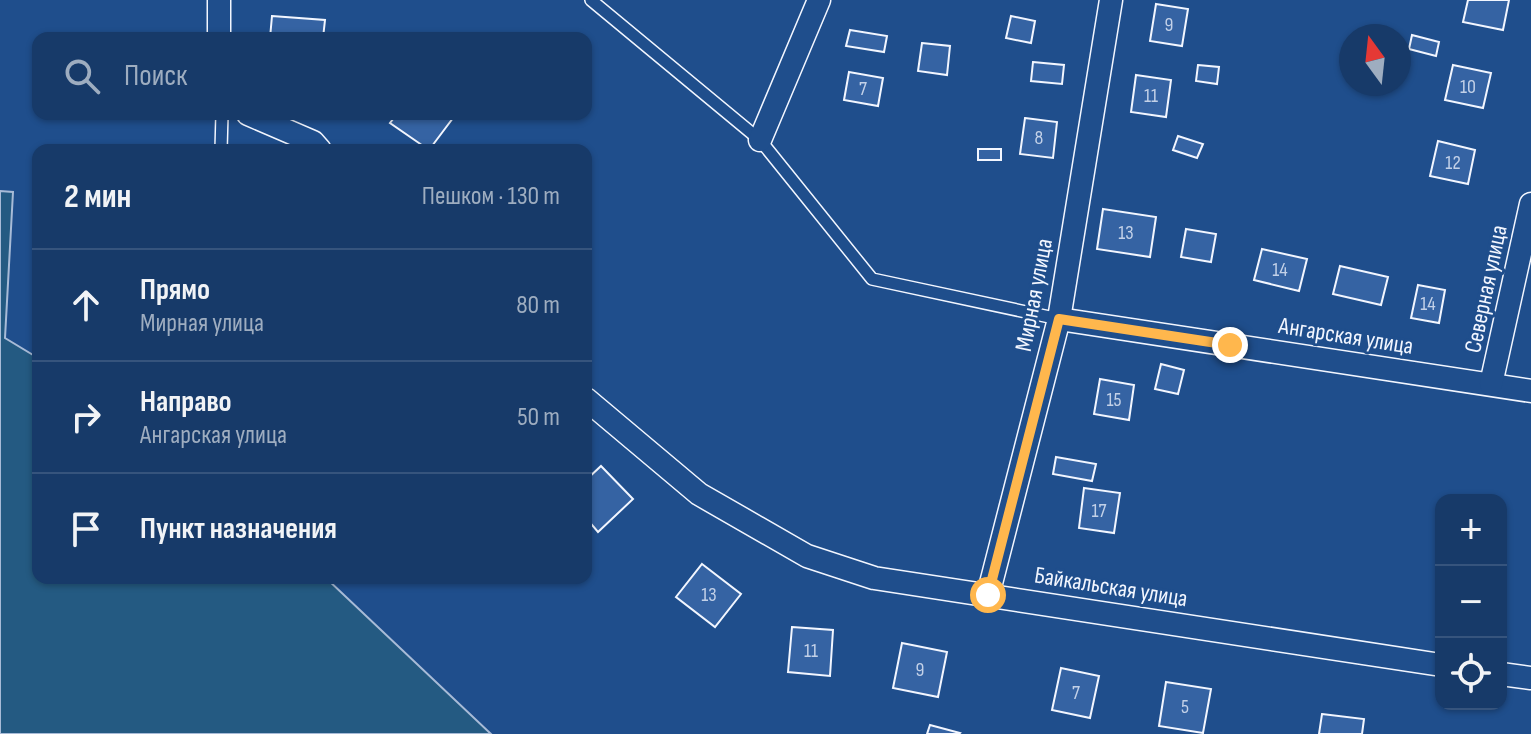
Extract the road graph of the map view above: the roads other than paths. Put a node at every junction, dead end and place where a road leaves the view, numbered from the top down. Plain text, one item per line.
1 (219, 0) edge
2 (591, 0) edge
3 (819, 0) edge
4 (1111, 0) edge
5 (219, 32) edge
6 (222, 120) edge
7 (262, 120) edge
8 (760, 140) junction
9 (221, 144) edge
10 (315, 144) edge
11 (1531, 204) edge
12 (1059, 319) junction
13 (1491, 384) junction
14 (1531, 391) edge
15 (592, 404) edge
16 (988, 595) junction
17 (1435, 664) edge
18 (1507, 675) edge
19 (1531, 678) edge

1 - 5 street
2 - 8 lane
3 - 8 street
4 - 12 street, Мирная улица
6 - 9 lane
7 - 10 street
8 - 12 lane
11 - 13 street, Северная улица
12 - 13 street, Ангарская улица
12 - 16 street, Мирная улица
13 - 14 street, Ангарская улица
15 - 16 street, Байкальская улица
16 - 17 street, Байкальская улица
18 - 19 street

